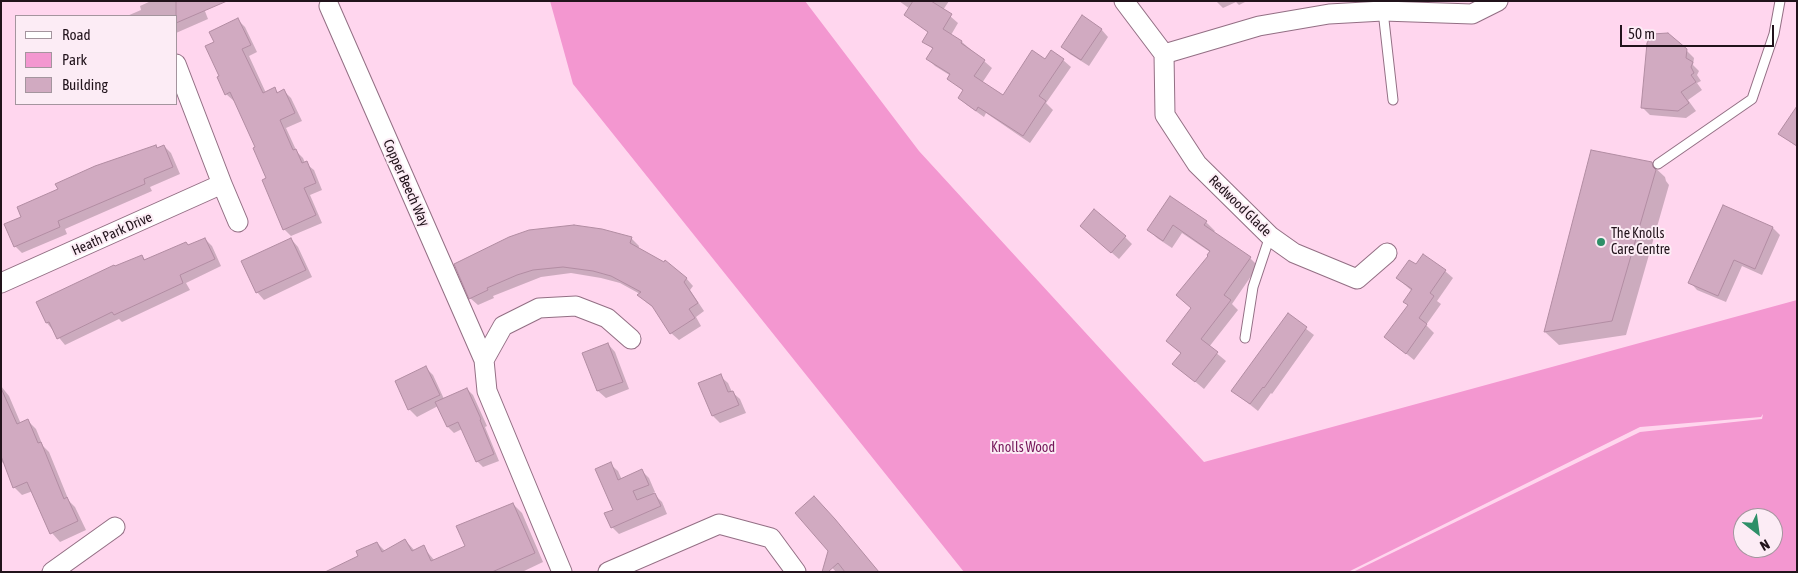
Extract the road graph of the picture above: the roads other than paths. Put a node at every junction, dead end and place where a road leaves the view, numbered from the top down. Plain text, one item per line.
1 (1124, 1) edge
2 (1498, 1) edge
3 (1780, 1) edge
4 (329, 6) dead end
5 (1383, 11) junction
6 (1164, 54) junction
7 (178, 69) edge
8 (1393, 100) dead end
9 (1658, 164) dead end
10 (222, 184) junction
11 (238, 222) dead end
12 (1270, 236) junction
13 (1387, 252) dead end
14 (1, 283) edge
15 (1245, 338) dead end
16 (631, 339) dead end
17 (484, 360) junction
18 (115, 527) dead end
19 (52, 572) edge
20 (562, 572) edge
21 (608, 572) edge
22 (796, 572) edge

1 - 6 street
2 - 5 street
3 - 9 lane
4 - 17 street, Copper Beech Way
5 - 6 street
5 - 8 lane
6 - 12 street, Redwood Glade
7 - 10 street
10 - 11 street
10 - 14 street, Heath Park Drive
12 - 13 street, Redwood Glade
12 - 15 lane
16 - 17 street
17 - 20 street, Copper Beech Way
18 - 19 street
21 - 22 street

